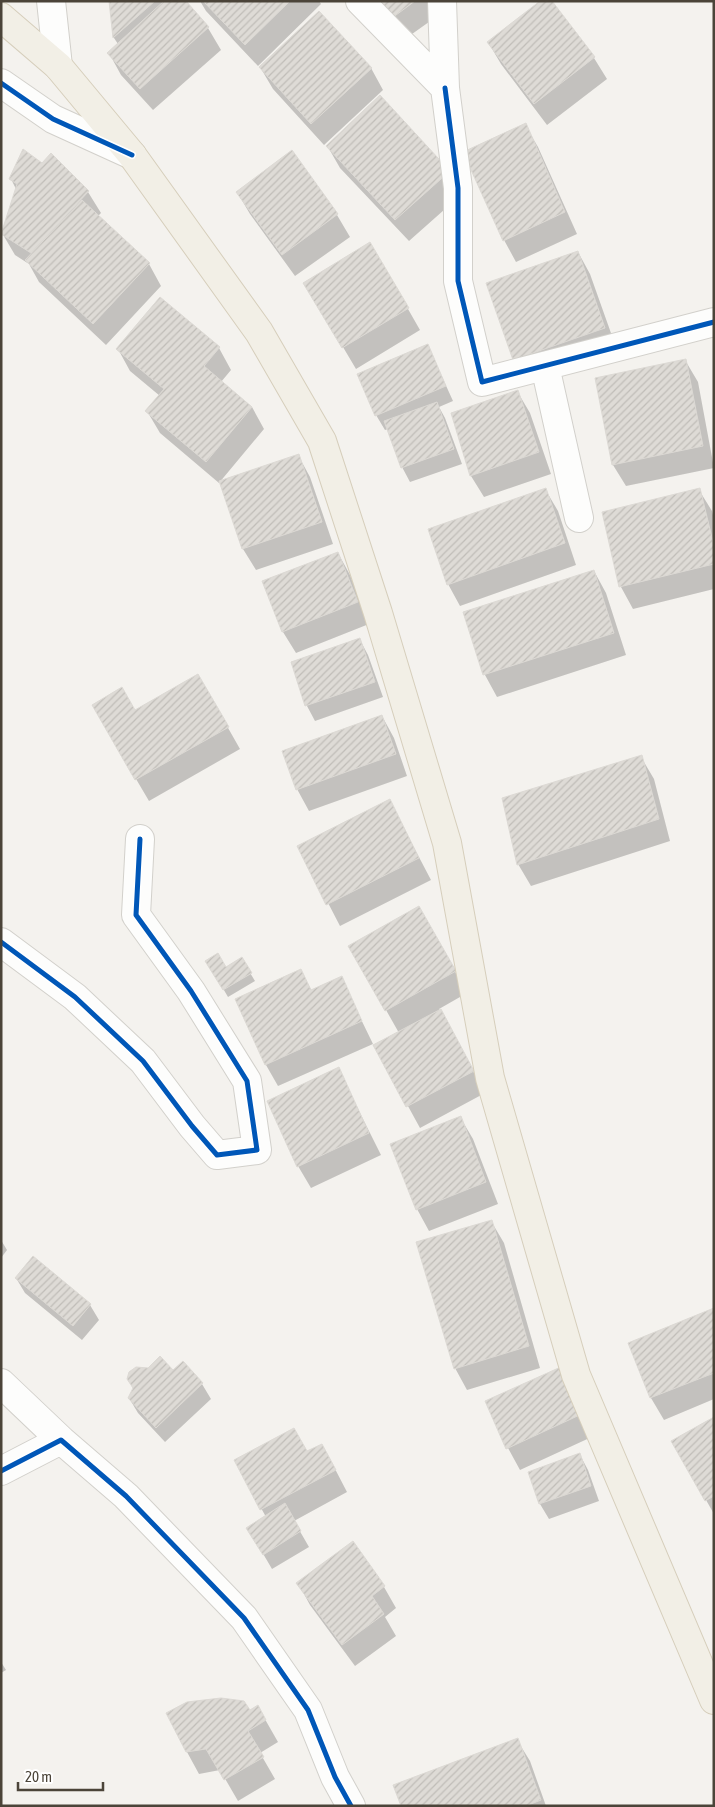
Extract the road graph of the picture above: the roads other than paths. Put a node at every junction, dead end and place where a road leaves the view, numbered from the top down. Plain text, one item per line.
1 (51, 1) edge
2 (360, 1) edge
3 (442, 1) edge
4 (1, 17) edge
5 (58, 66) junction
6 (1, 83) edge
7 (445, 88) junction
8 (132, 155) junction
9 (714, 322) edge
10 (545, 366) junction
11 (579, 518) dead end
12 (140, 839) dead end
13 (1, 942) edge
14 (1, 1383) edge
15 (61, 1440) junction
16 (1, 1471) edge
17 (714, 1700) edge
18 (351, 1806) edge

1 - 5 street
2 - 7 street
3 - 7 street
4 - 5 main road
5 - 8 main road
6 - 8 street
7 - 10 street
8 - 17 main road
9 - 10 street
10 - 11 street
12 - 13 street
14 - 15 street
15 - 16 street
15 - 18 street

